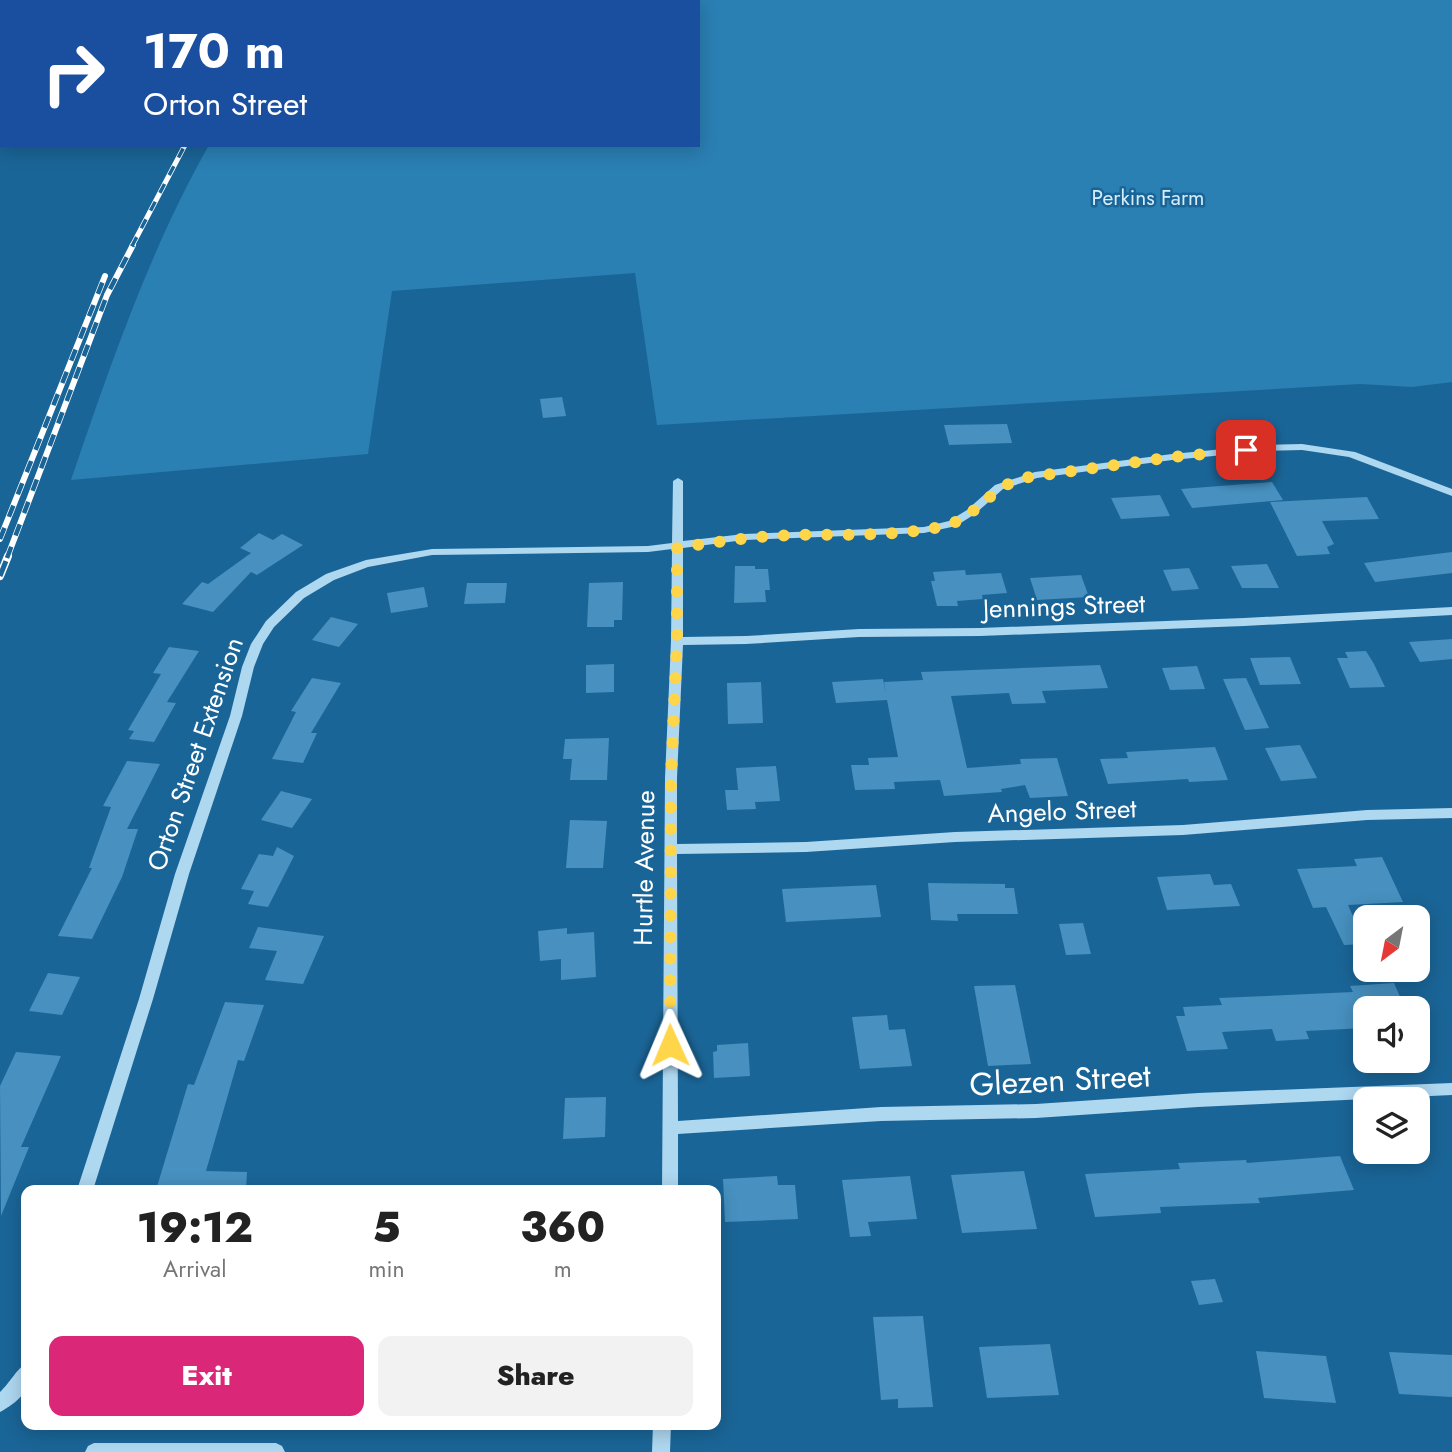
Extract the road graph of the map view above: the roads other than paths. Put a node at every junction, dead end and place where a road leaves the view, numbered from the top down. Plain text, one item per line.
1 (678, 481) dead end
2 (1452, 493) edge
3 (677, 548) junction
4 (1452, 611) edge
5 (677, 641) junction
6 (1452, 813) edge
7 (672, 849) junction
8 (1452, 1089) edge
9 (671, 1128) junction
10 (87, 1185) edge
11 (670, 1185) edge
12 (21, 1381) edge
13 (0, 1404) edge
14 (662, 1430) edge
15 (94, 1452) edge
16 (275, 1452) edge
17 (661, 1452) edge

1 - 3 street, Hurtle Avenue
2 - 3 street, Orton Street Extension
3 - 5 street, Hurtle Avenue
3 - 10 street, Orton Street Extension
4 - 5 street, Jennings Street
5 - 7 street, Hurtle Avenue
6 - 7 street, Angelo Street
7 - 9 street, Hurtle Avenue
8 - 9 street, Glezen Street
9 - 11 street, Hurtle Avenue
12 - 13 street
14 - 17 street
15 - 16 street

